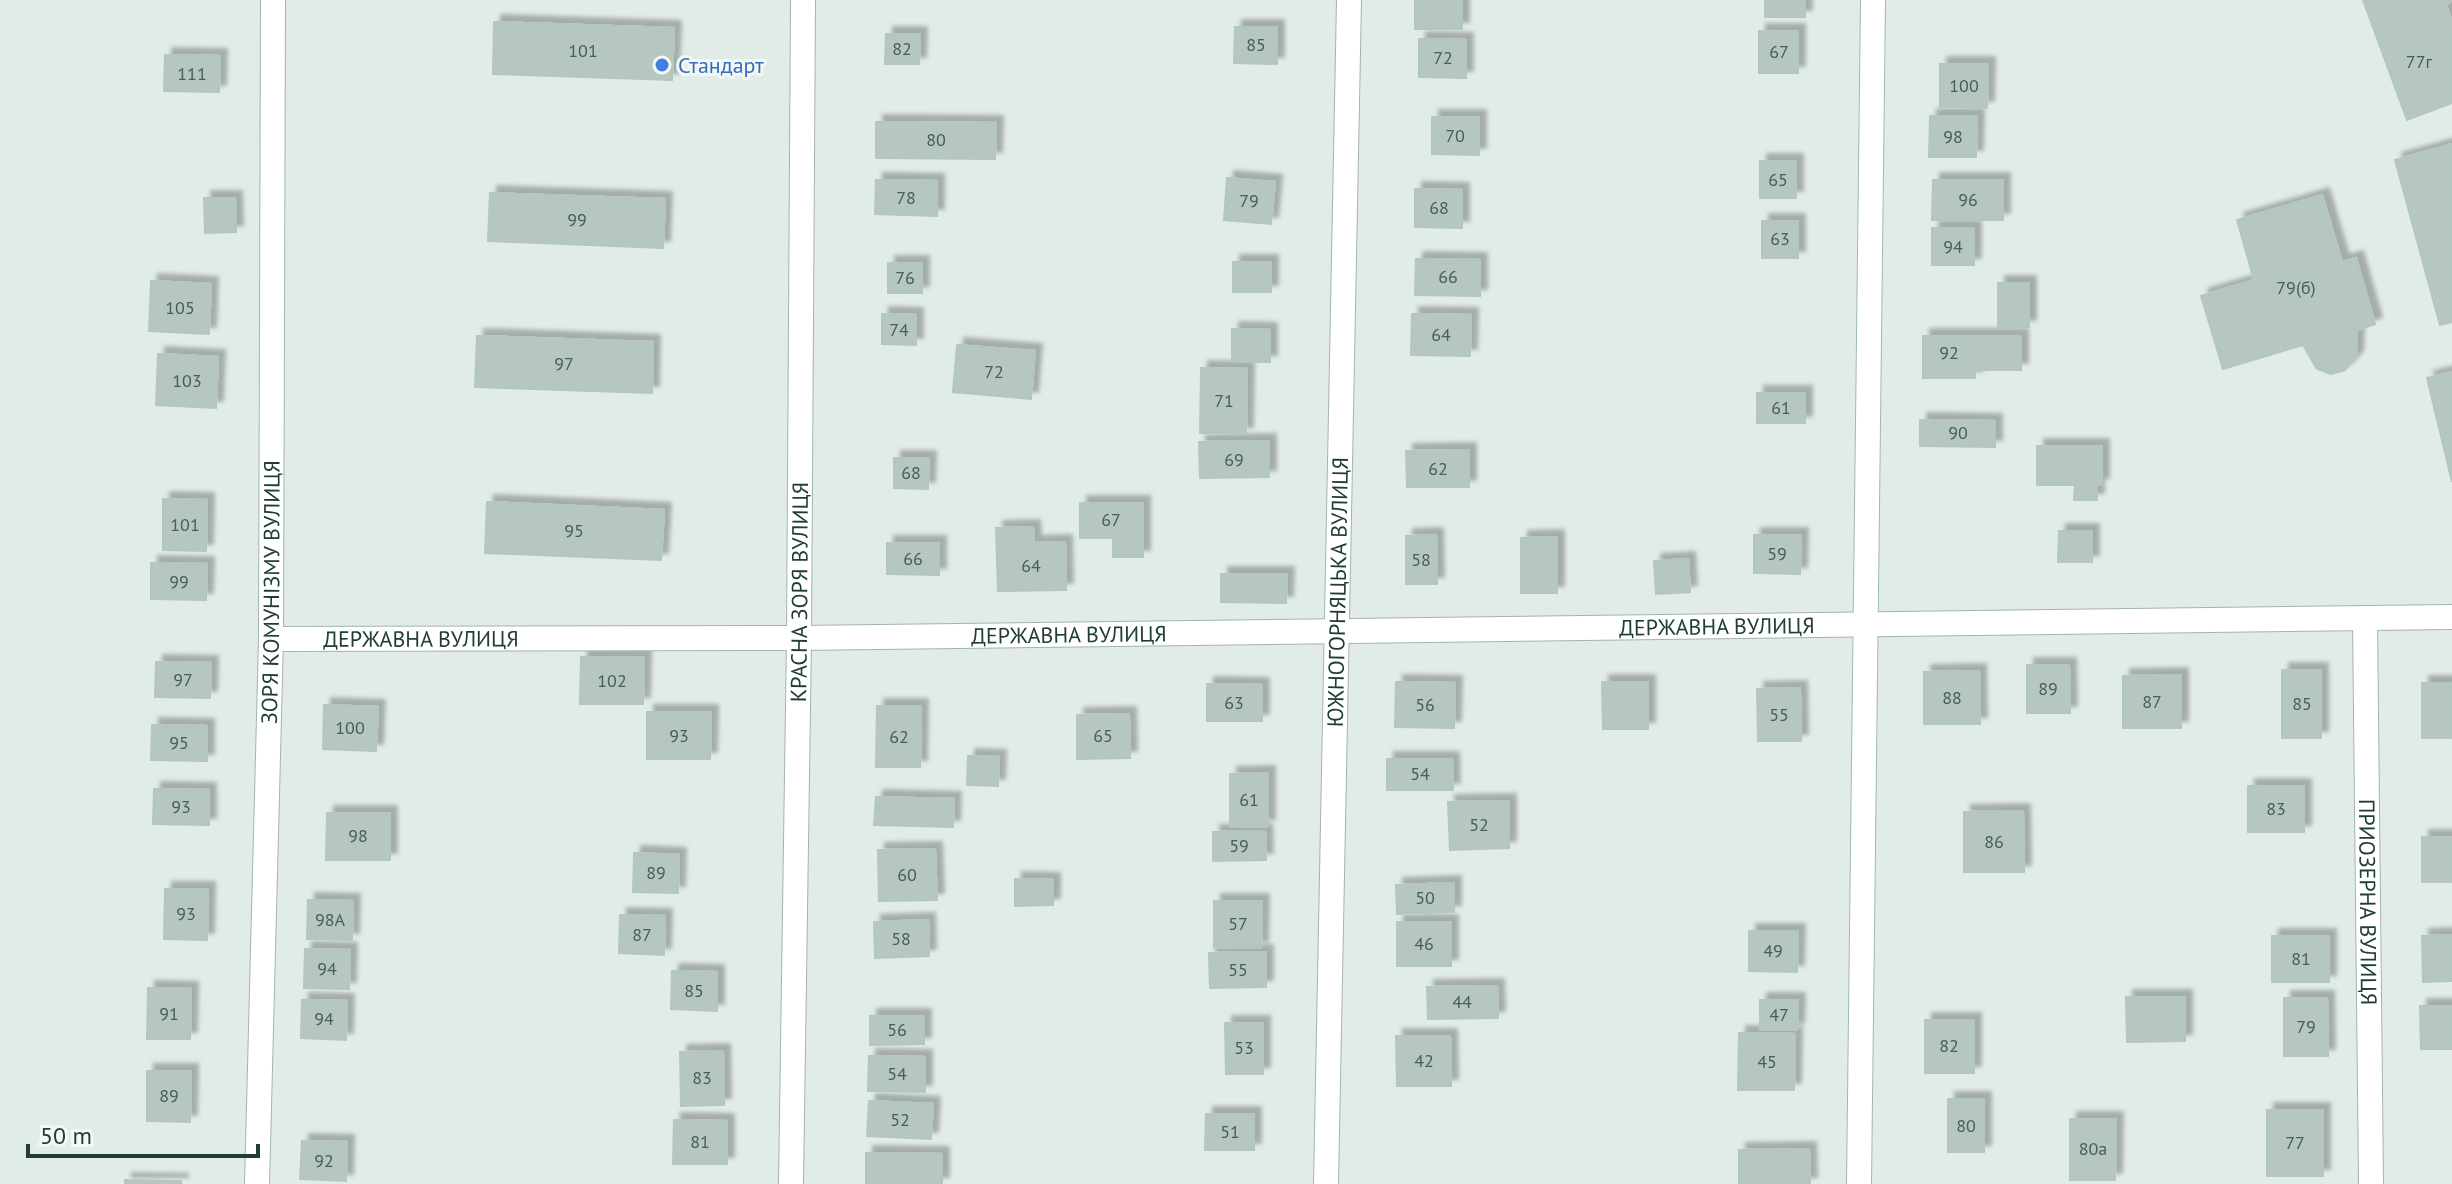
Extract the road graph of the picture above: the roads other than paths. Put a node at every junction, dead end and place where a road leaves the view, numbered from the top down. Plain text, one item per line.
1 (273, 0) edge
2 (803, 0) edge
3 (1349, 0) edge
4 (1873, 0) edge
5 (2452, 617) edge
6 (2365, 618) junction
7 (1866, 624) junction
8 (1337, 632) junction
9 (799, 638) junction
10 (271, 639) junction
11 (257, 1184) edge
12 (791, 1184) edge
13 (1326, 1184) edge
14 (1859, 1184) edge
15 (2371, 1184) edge

1 - 10 street, ЗОРЯ КОМУНІЗМУ ВУЛИЦЯ
2 - 9 street, КРАСНА ЗОРЯ ВУЛИЦЯ
3 - 8 street, ЮЖНОГОРНЯЦЬКА ВУЛИЦЯ
4 - 7 street
5 - 6 street, ДЕРЖАВНА ВУЛИЦЯ
6 - 7 street, ДЕРЖАВНА ВУЛИЦЯ
6 - 15 street, ПРИОЗЕРНА ВУЛИЦЯ
7 - 8 street, ДЕРЖАВНА ВУЛИЦЯ
7 - 14 street
8 - 9 street, ДЕРЖАВНА ВУЛИЦЯ
8 - 13 street, ЮЖНОГОРНЯЦЬКА ВУЛИЦЯ
9 - 10 street, ДЕРЖАВНА ВУЛИЦЯ
9 - 12 street, КРАСНА ЗОРЯ ВУЛИЦЯ
10 - 11 street, ЗОРЯ КОМУНІЗМУ ВУЛИЦЯ

